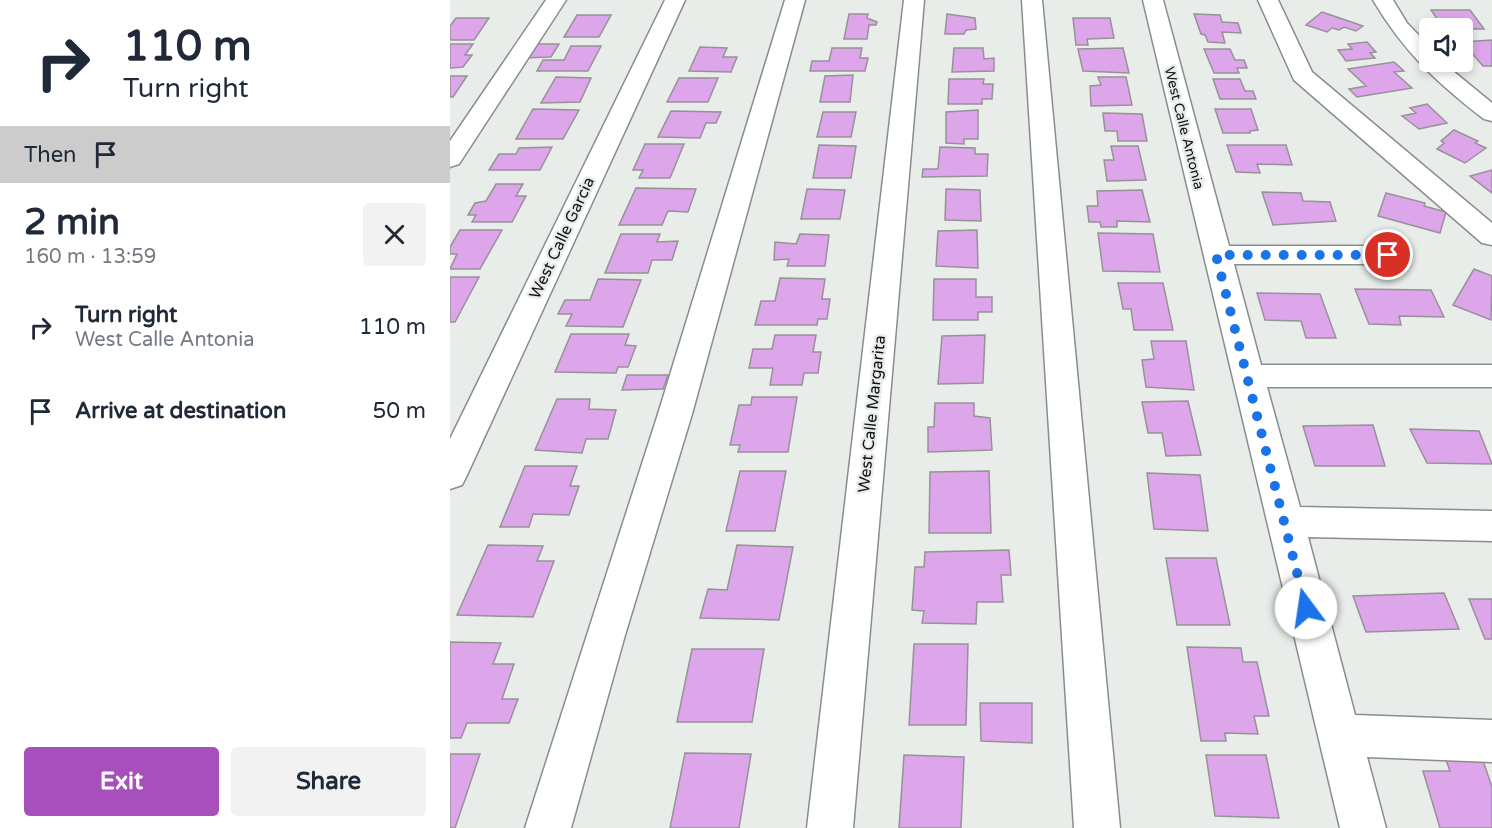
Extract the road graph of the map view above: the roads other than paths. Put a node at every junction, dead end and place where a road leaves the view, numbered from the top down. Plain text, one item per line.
1 (556, 0) edge
2 (675, 0) edge
3 (795, 0) edge
4 (914, 0) edge
5 (1032, 0) edge
6 (1153, 0) edge
7 (1268, 0) edge
8 (1383, 0) edge
9 (1419, 49) edge
10 (1440, 72) edge
11 (1492, 114) edge
12 (450, 159) edge
13 (1492, 237) edge
14 (1216, 255) junction
15 (1388, 255) dead end
16 (1248, 376) junction
17 (1492, 376) edge
18 (450, 475) edge
19 (1284, 522) junction
20 (1492, 526) edge
21 (1339, 735) junction
22 (1492, 741) edge
23 (548, 828) edge
24 (830, 828) edge
25 (1097, 828) edge
26 (1363, 828) edge

1 - 12 street
2 - 18 street, West Calle Garcia
3 - 23 street
4 - 24 street, West Calle Margarita
5 - 25 street
6 - 14 street, West Calle Antonia
7 - 13 street
8 - 9 street
10 - 11 street
14 - 15 street
14 - 16 street, West Calle Antonia
16 - 17 street
16 - 19 street, West Calle Antonia
19 - 20 street
19 - 21 street, West Calle Antonia
21 - 22 street
21 - 26 street, West Calle Antonia

